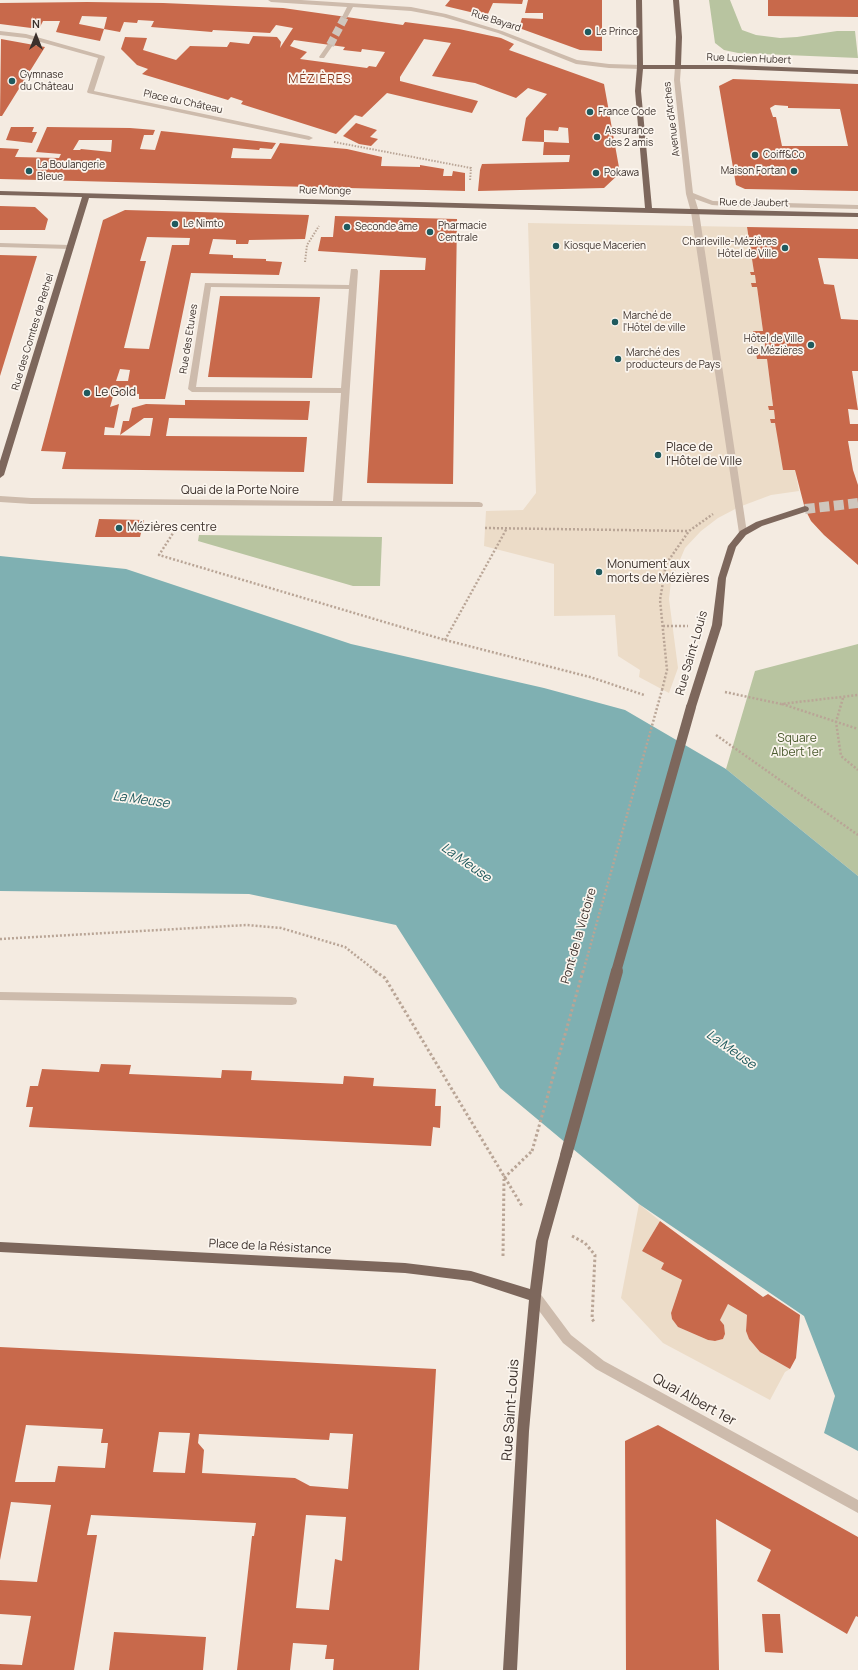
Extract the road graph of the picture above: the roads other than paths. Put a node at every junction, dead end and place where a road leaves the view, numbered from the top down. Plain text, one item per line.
1 (271, 0) edge
2 (639, 0) edge
3 (676, 0) edge
4 (351, 5) junction
5 (345, 17) tunnel mouth
6 (0, 33) edge
7 (330, 45) tunnel mouth
8 (322, 57) dead end
9 (640, 67) junction
10 (678, 67) junction
11 (858, 72) edge
12 (309, 138) road end
13 (0, 193) edge
14 (690, 194) junction
15 (86, 195) junction
16 (858, 207) edge
17 (649, 210) junction
18 (695, 212) junction
19 (858, 215) edge
20 (0, 245) edge
21 (70, 247) junction
22 (354, 271) dead end
23 (353, 287) junction
24 (346, 391) junction
25 (0, 475) edge
26 (0, 500) edge
27 (337, 504) junction
28 (479, 506) dead end
29 (805, 509) tunnel mouth
30 (743, 533) junction
31 (0, 996) edge
32 (292, 1001) dead end
33 (0, 1247) edge
34 (535, 1296) junction
35 (858, 1507) edge
36 (510, 1670) edge

1 - 4 street, Rue Bayard
2 - 9 main road
3 - 10 main road, Avenue d'Arches
4 - 5 street
4 - 9 street, Rue Bayard
6 - 12 street, Place du Château
7 - 8 street
9 - 10 main road, Rue Lucien Hubert
9 - 17 main road
10 - 11 main road, Rue Lucien Hubert
10 - 14 street, Avenue d'Arches
13 - 15 main road, Rue Monge
14 - 16 street
14 - 18 street, Avenue d'Arches
15 - 17 main road, Rue Monge
15 - 21 main road, Rue des Comtes de Rethel
17 - 18 main road, Rue de Jaubert
18 - 19 main road, Rue de Jaubert
18 - 30 street
20 - 21 street
21 - 25 main road, Rue des Comtes de Rethel
22 - 23 street
23 - 24 street
23 - 24 street, Rue des Etuves
24 - 27 street
26 - 27 street, Quai de la Porte Noire
27 - 28 street, Quai de la Porte Noire
29 - 30 main road
30 - 34 main road, Rue Saint-Louis, bridge
31 - 32 street
33 - 34 main road, Place de la Résistance
34 - 35 street, Quai Albert 1er
34 - 36 main road, Rue Saint-Louis

